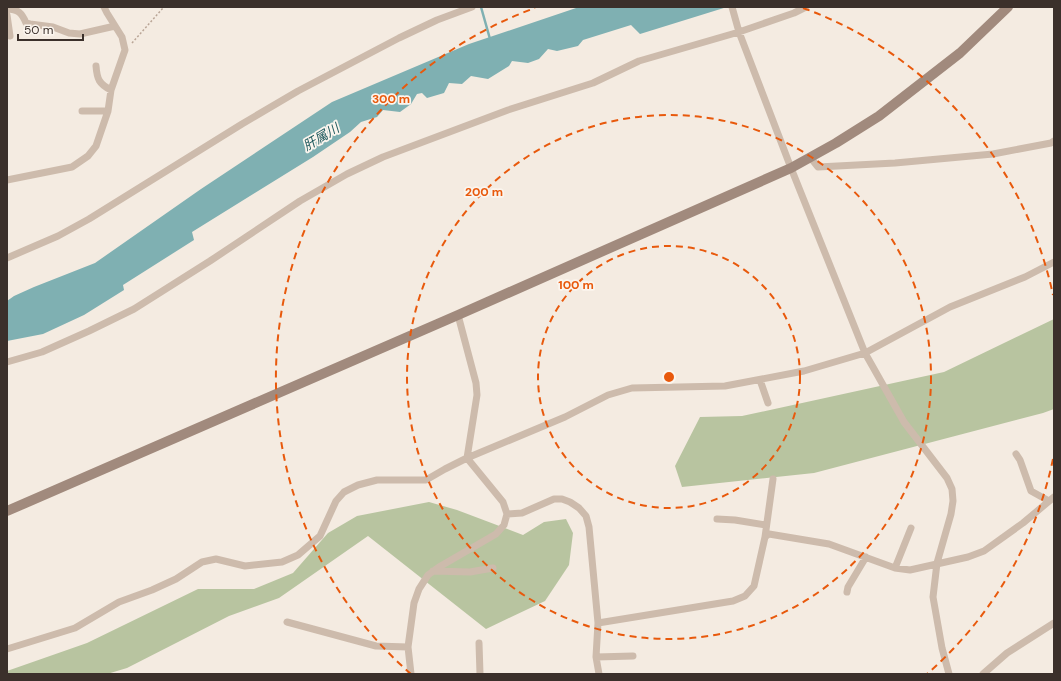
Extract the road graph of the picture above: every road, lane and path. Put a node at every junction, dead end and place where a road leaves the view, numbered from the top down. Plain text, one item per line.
1 (104, 7) edge
2 (164, 7) edge
3 (472, 7) edge
4 (732, 7) edge
5 (806, 7) edge
6 (1008, 7) edge
7 (7, 9) edge
8 (7, 15) edge
9 (115, 26) junction
10 (739, 32) junction
11 (10, 36) dead end
12 (125, 50) junction
13 (96, 66) dead end
14 (111, 90) junction
15 (108, 111) junction
16 (82, 112) dead end
17 (1054, 141) edge
18 (810, 157) junction
19 (791, 168) junction
20 (7, 180) edge
21 (7, 258) edge
22 (1054, 262) edge
23 (458, 315) junction
24 (865, 353) junction
25 (7, 362) edge
26 (760, 380) junction
27 (768, 403) dead end
28 (1016, 454) dead end
29 (467, 458) junction
30 (773, 480) dead end
31 (1052, 499) edge
32 (7, 511) edge
33 (507, 514) junction
34 (717, 519) dead end
35 (766, 525) junction
36 (910, 528) dead end
37 (765, 537) junction
38 (866, 557) junction
39 (937, 563) junction
40 (493, 568) dead end
41 (895, 568) junction
42 (433, 571) junction
43 (847, 592) dead end
44 (287, 622) dead end
45 (598, 623) junction
46 (1054, 623) edge
47 (479, 643) dead end
48 (408, 647) junction
49 (7, 649) edge
50 (633, 656) dead end
51 (596, 657) junction
52 (411, 674) edge
53 (480, 674) edge
54 (599, 674) edge
55 (948, 674) edge
56 (983, 674) edge

1 - 9 street
2 - 12 path
3 - 21 street
4 - 10 street
5 - 10 street
6 - 18 street
7 - 9 street
8 - 11 street
9 - 12 street
10 - 19 street
10 - 25 street
12 - 14 street
13 - 14 street
14 - 15 street
15 - 16 street
15 - 20 street
17 - 18 street
18 - 19 street
19 - 23 street
19 - 24 street
22 - 24 street
23 - 29 street
23 - 32 street
24 - 26 street
24 - 39 street
26 - 27 street
26 - 29 street
28 - 31 street
29 - 33 street
29 - 49 street
30 - 35 street
31 - 39 street
33 - 42 street
33 - 45 street
34 - 35 street
35 - 37 street
36 - 41 street
37 - 38 street
37 - 45 street
38 - 41 street
38 - 43 street
39 - 41 street
39 - 55 street
40 - 42 street
42 - 48 street
44 - 48 street
45 - 51 street
46 - 56 street
47 - 53 street
48 - 52 street
50 - 51 street
51 - 54 street

